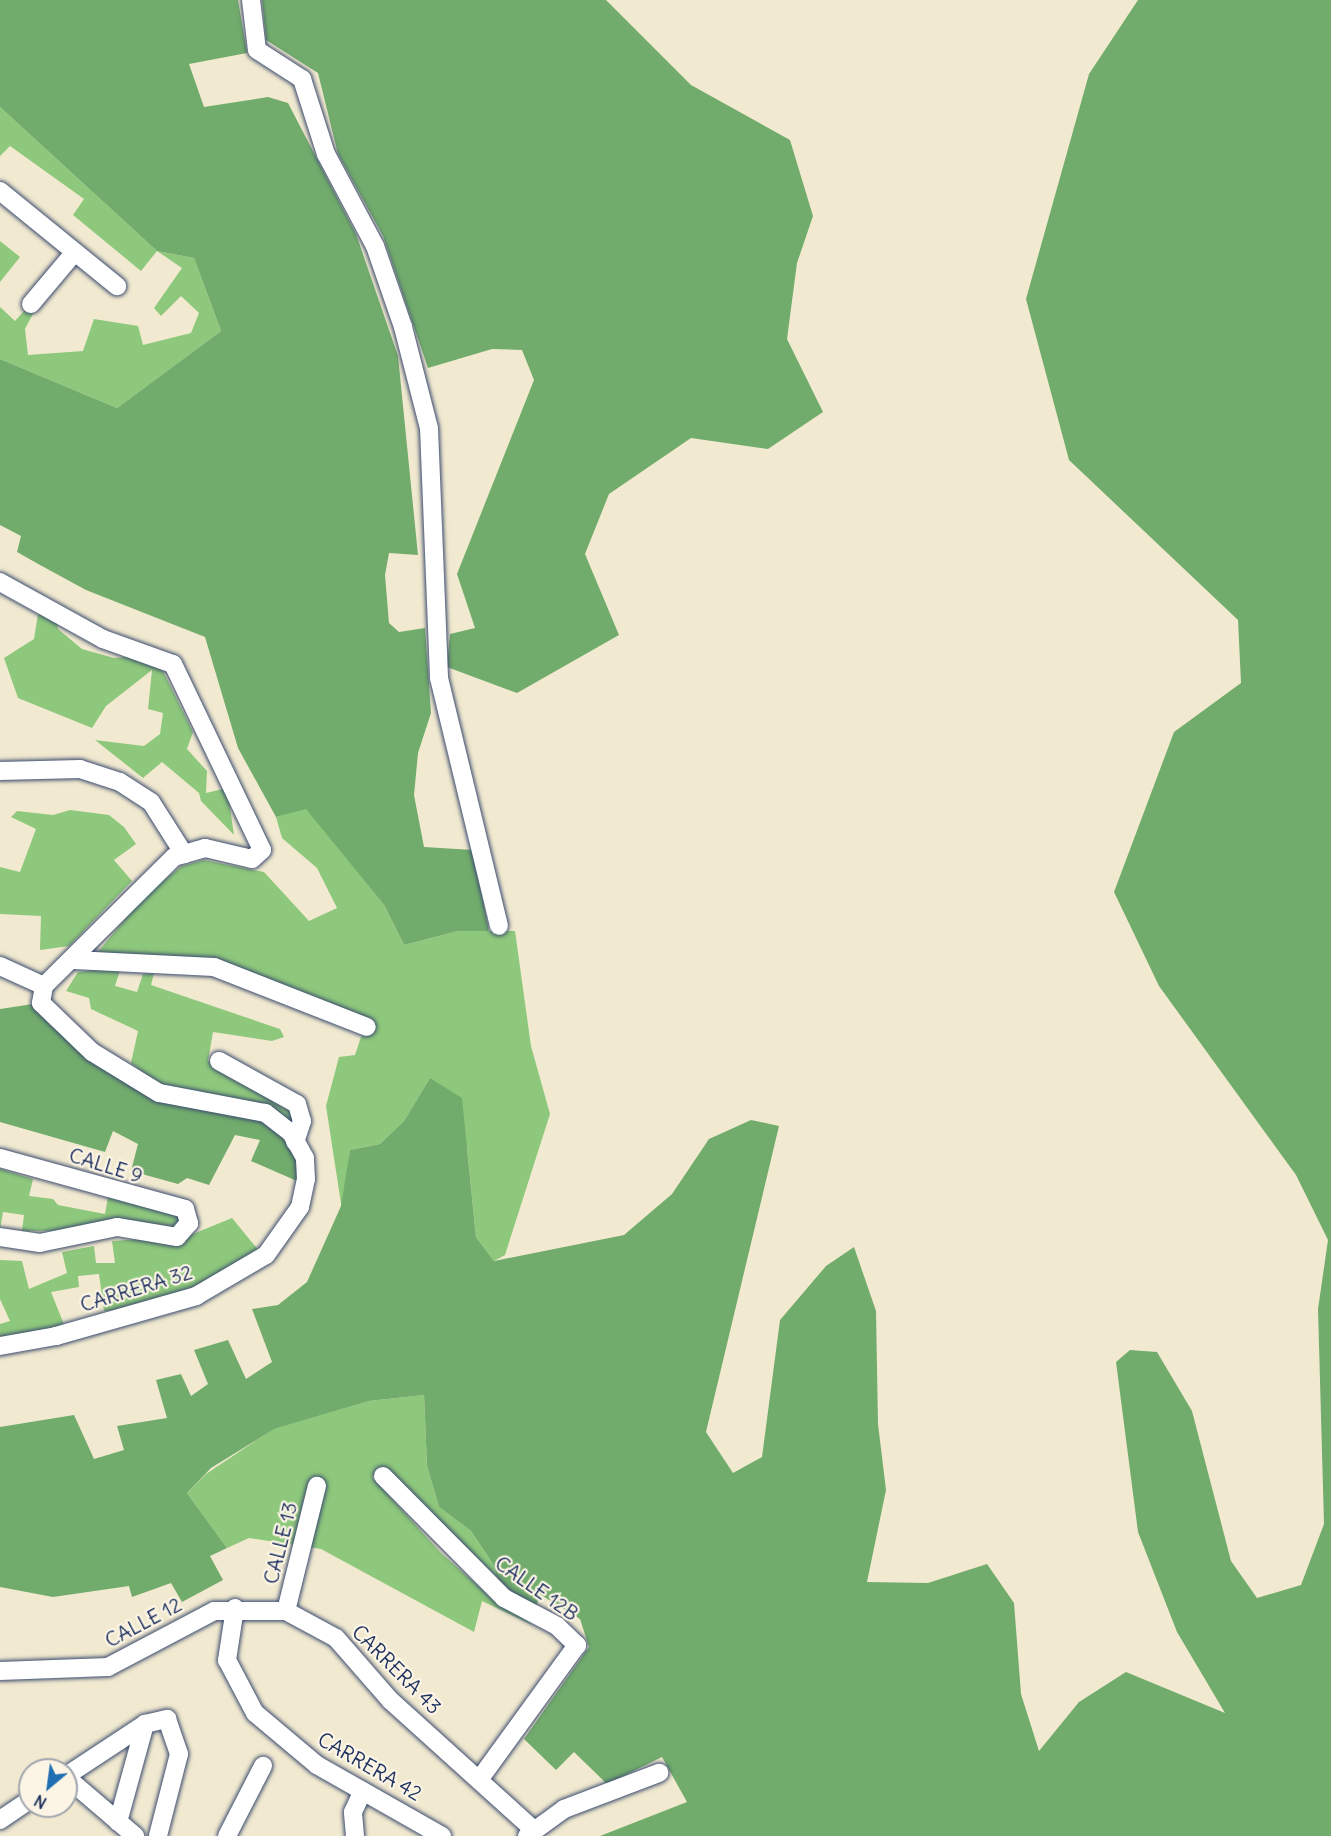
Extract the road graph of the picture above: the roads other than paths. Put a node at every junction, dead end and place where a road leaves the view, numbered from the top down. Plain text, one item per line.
1 (252, 0) edge
2 (0, 191) edge
3 (74, 253) junction
4 (117, 286) dead end
5 (32, 304) dead end
6 (0, 582) edge
7 (0, 771) edge
8 (184, 854) junction
9 (499, 926) dead end
10 (74, 960) junction
11 (0, 966) edge
12 (44, 986) junction
13 (367, 1027) dead end
14 (219, 1061) dead end
15 (295, 1142) junction
16 (0, 1158) edge
17 (0, 1237) edge
18 (0, 1346) edge
19 (383, 1476) dead end
20 (317, 1486) dead end
21 (235, 1608) junction
22 (286, 1611) junction
23 (0, 1671) edge
24 (145, 1724) junction
25 (263, 1766) dead end
26 (78, 1769) edge
27 (659, 1773) dead end
28 (481, 1778) junction
29 (78, 1787) edge
30 (363, 1791) junction
31 (18, 1808) edge
32 (0, 1820) edge
33 (118, 1822) junction
34 (530, 1832) edge
35 (135, 1836) edge
36 (158, 1836) edge
37 (227, 1836) edge
38 (354, 1836) edge
39 (442, 1836) edge

1 - 9 street
2 - 3 street
3 - 4 street
3 - 5 street
6 - 8 street
7 - 8 street
8 - 10 street
10 - 12 street
10 - 13 street
11 - 12 street
12 - 15 street, CARRERA 32
14 - 15 street
15 - 18 street, CARRERA 32
16 - 17 street, CALLE 9
19 - 28 street, CALLE 12B
20 - 22 street, CALLE 13
21 - 22 street, CARRERA 43
21 - 23 street, CALLE 12
21 - 30 street, CARRERA 42
22 - 28 street, CARRERA 43
24 - 26 street
24 - 33 street
24 - 36 street
25 - 37 street
27 - 34 street
28 - 34 street, CARRERA 43
29 - 33 street
30 - 38 street
30 - 39 street, CARRERA 42
31 - 32 street
33 - 35 street

